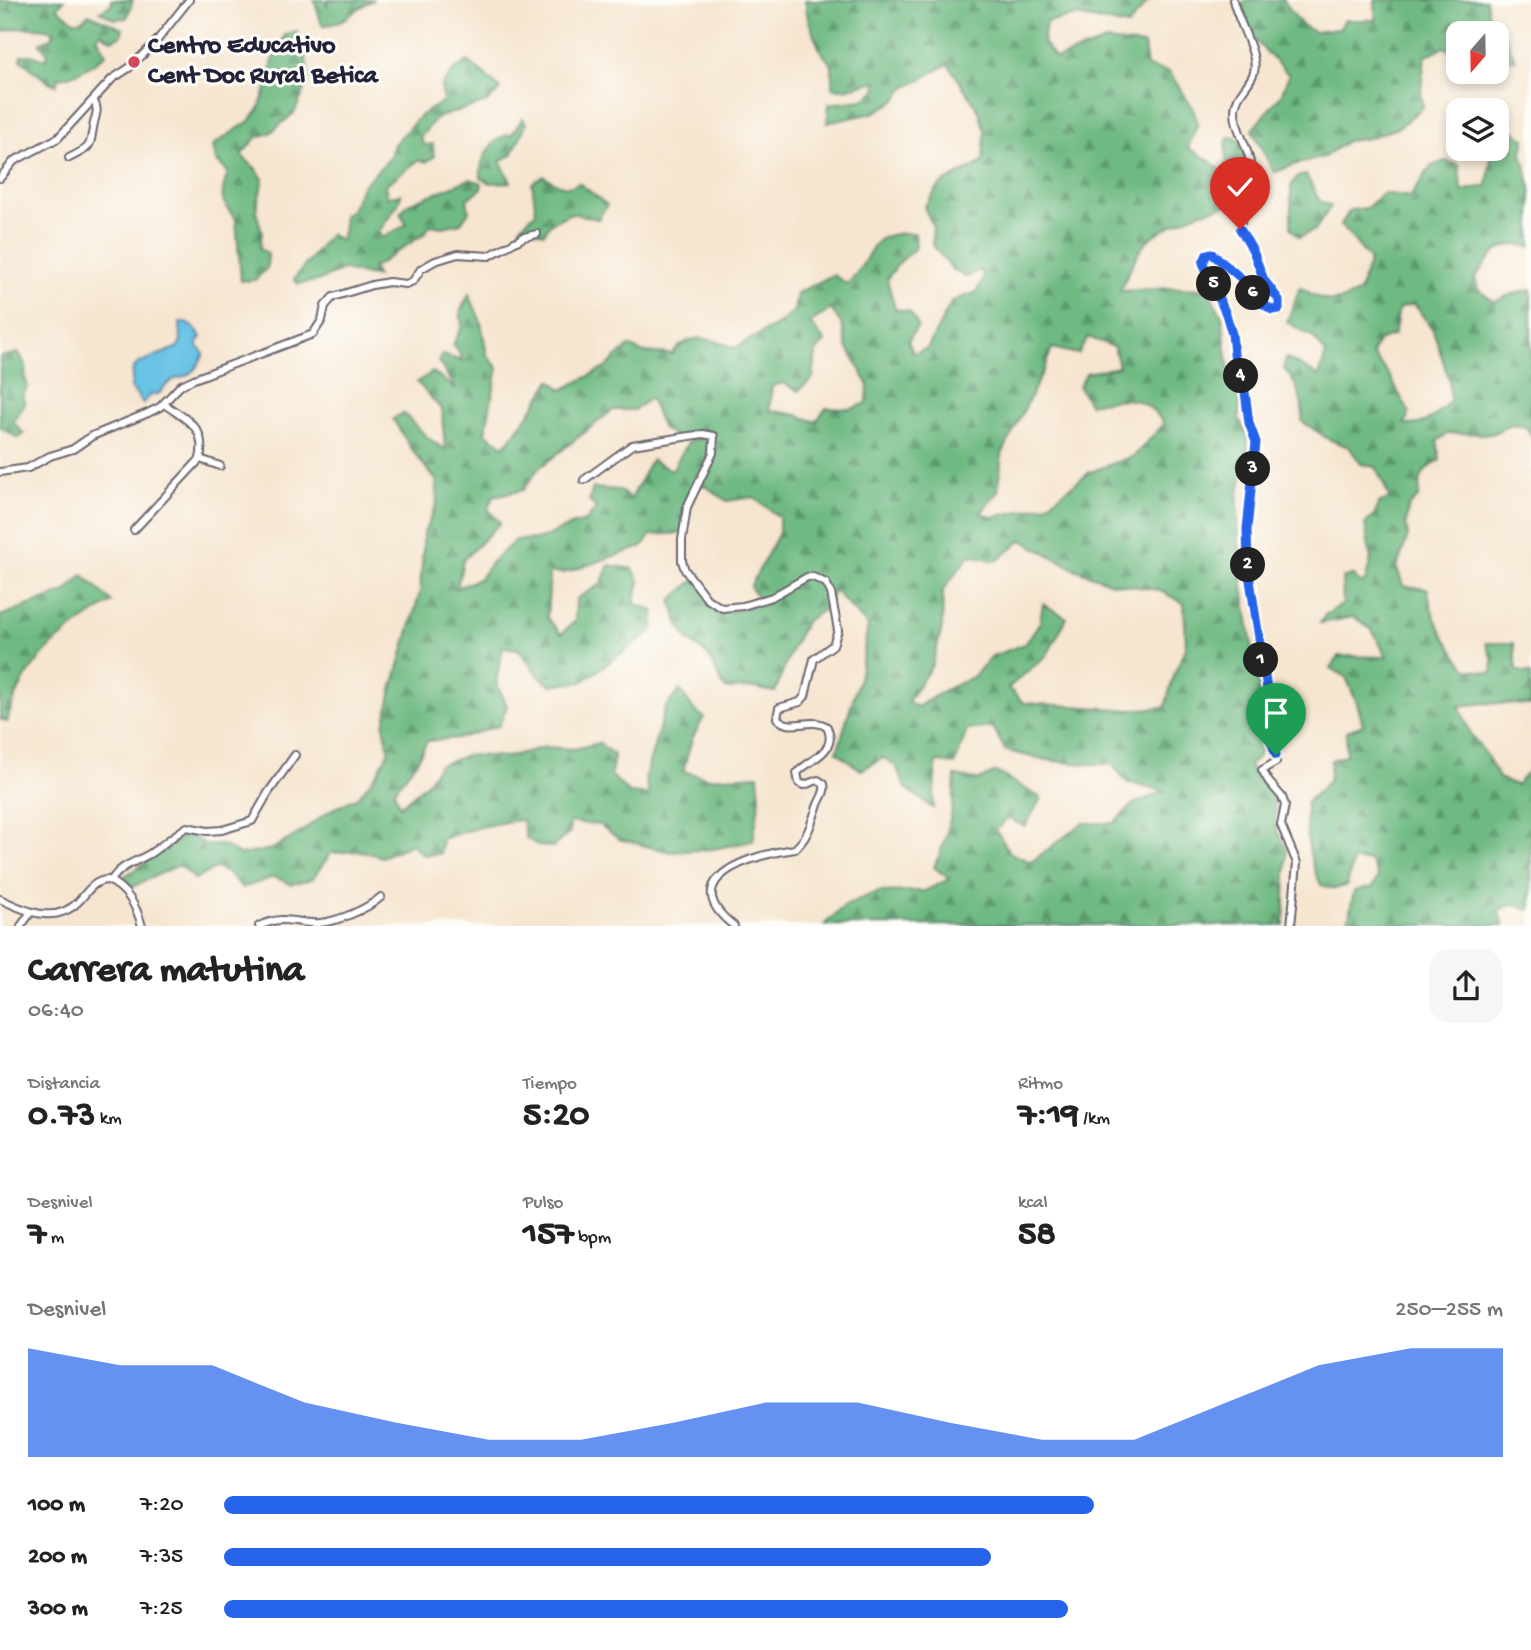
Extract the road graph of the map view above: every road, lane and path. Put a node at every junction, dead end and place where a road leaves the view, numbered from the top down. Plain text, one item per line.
1 (189, 0) edge
2 (1233, 0) edge
3 (94, 101) junction
4 (69, 158) dead end
5 (0, 178) edge
6 (537, 234) dead end
7 (164, 404) junction
8 (200, 459) junction
9 (220, 466) dead end
10 (0, 472) edge
11 (584, 480) dead end
12 (134, 530) dead end
13 (295, 755) dead end
14 (111, 881) junction
15 (381, 897) dead end
16 (0, 899) edge
17 (31, 912) junction
18 (21, 926) edge
19 (142, 926) edge
20 (259, 926) edge
21 (734, 926) edge
22 (1291, 926) edge

1 - 3 street
2 - 22 street
3 - 4 street
3 - 5 street
6 - 7 street
7 - 8 street
7 - 10 street
8 - 9 street
8 - 12 street
11 - 21 street
13 - 14 street
14 - 17 street
14 - 19 street
15 - 20 street
16 - 17 street
17 - 18 street

